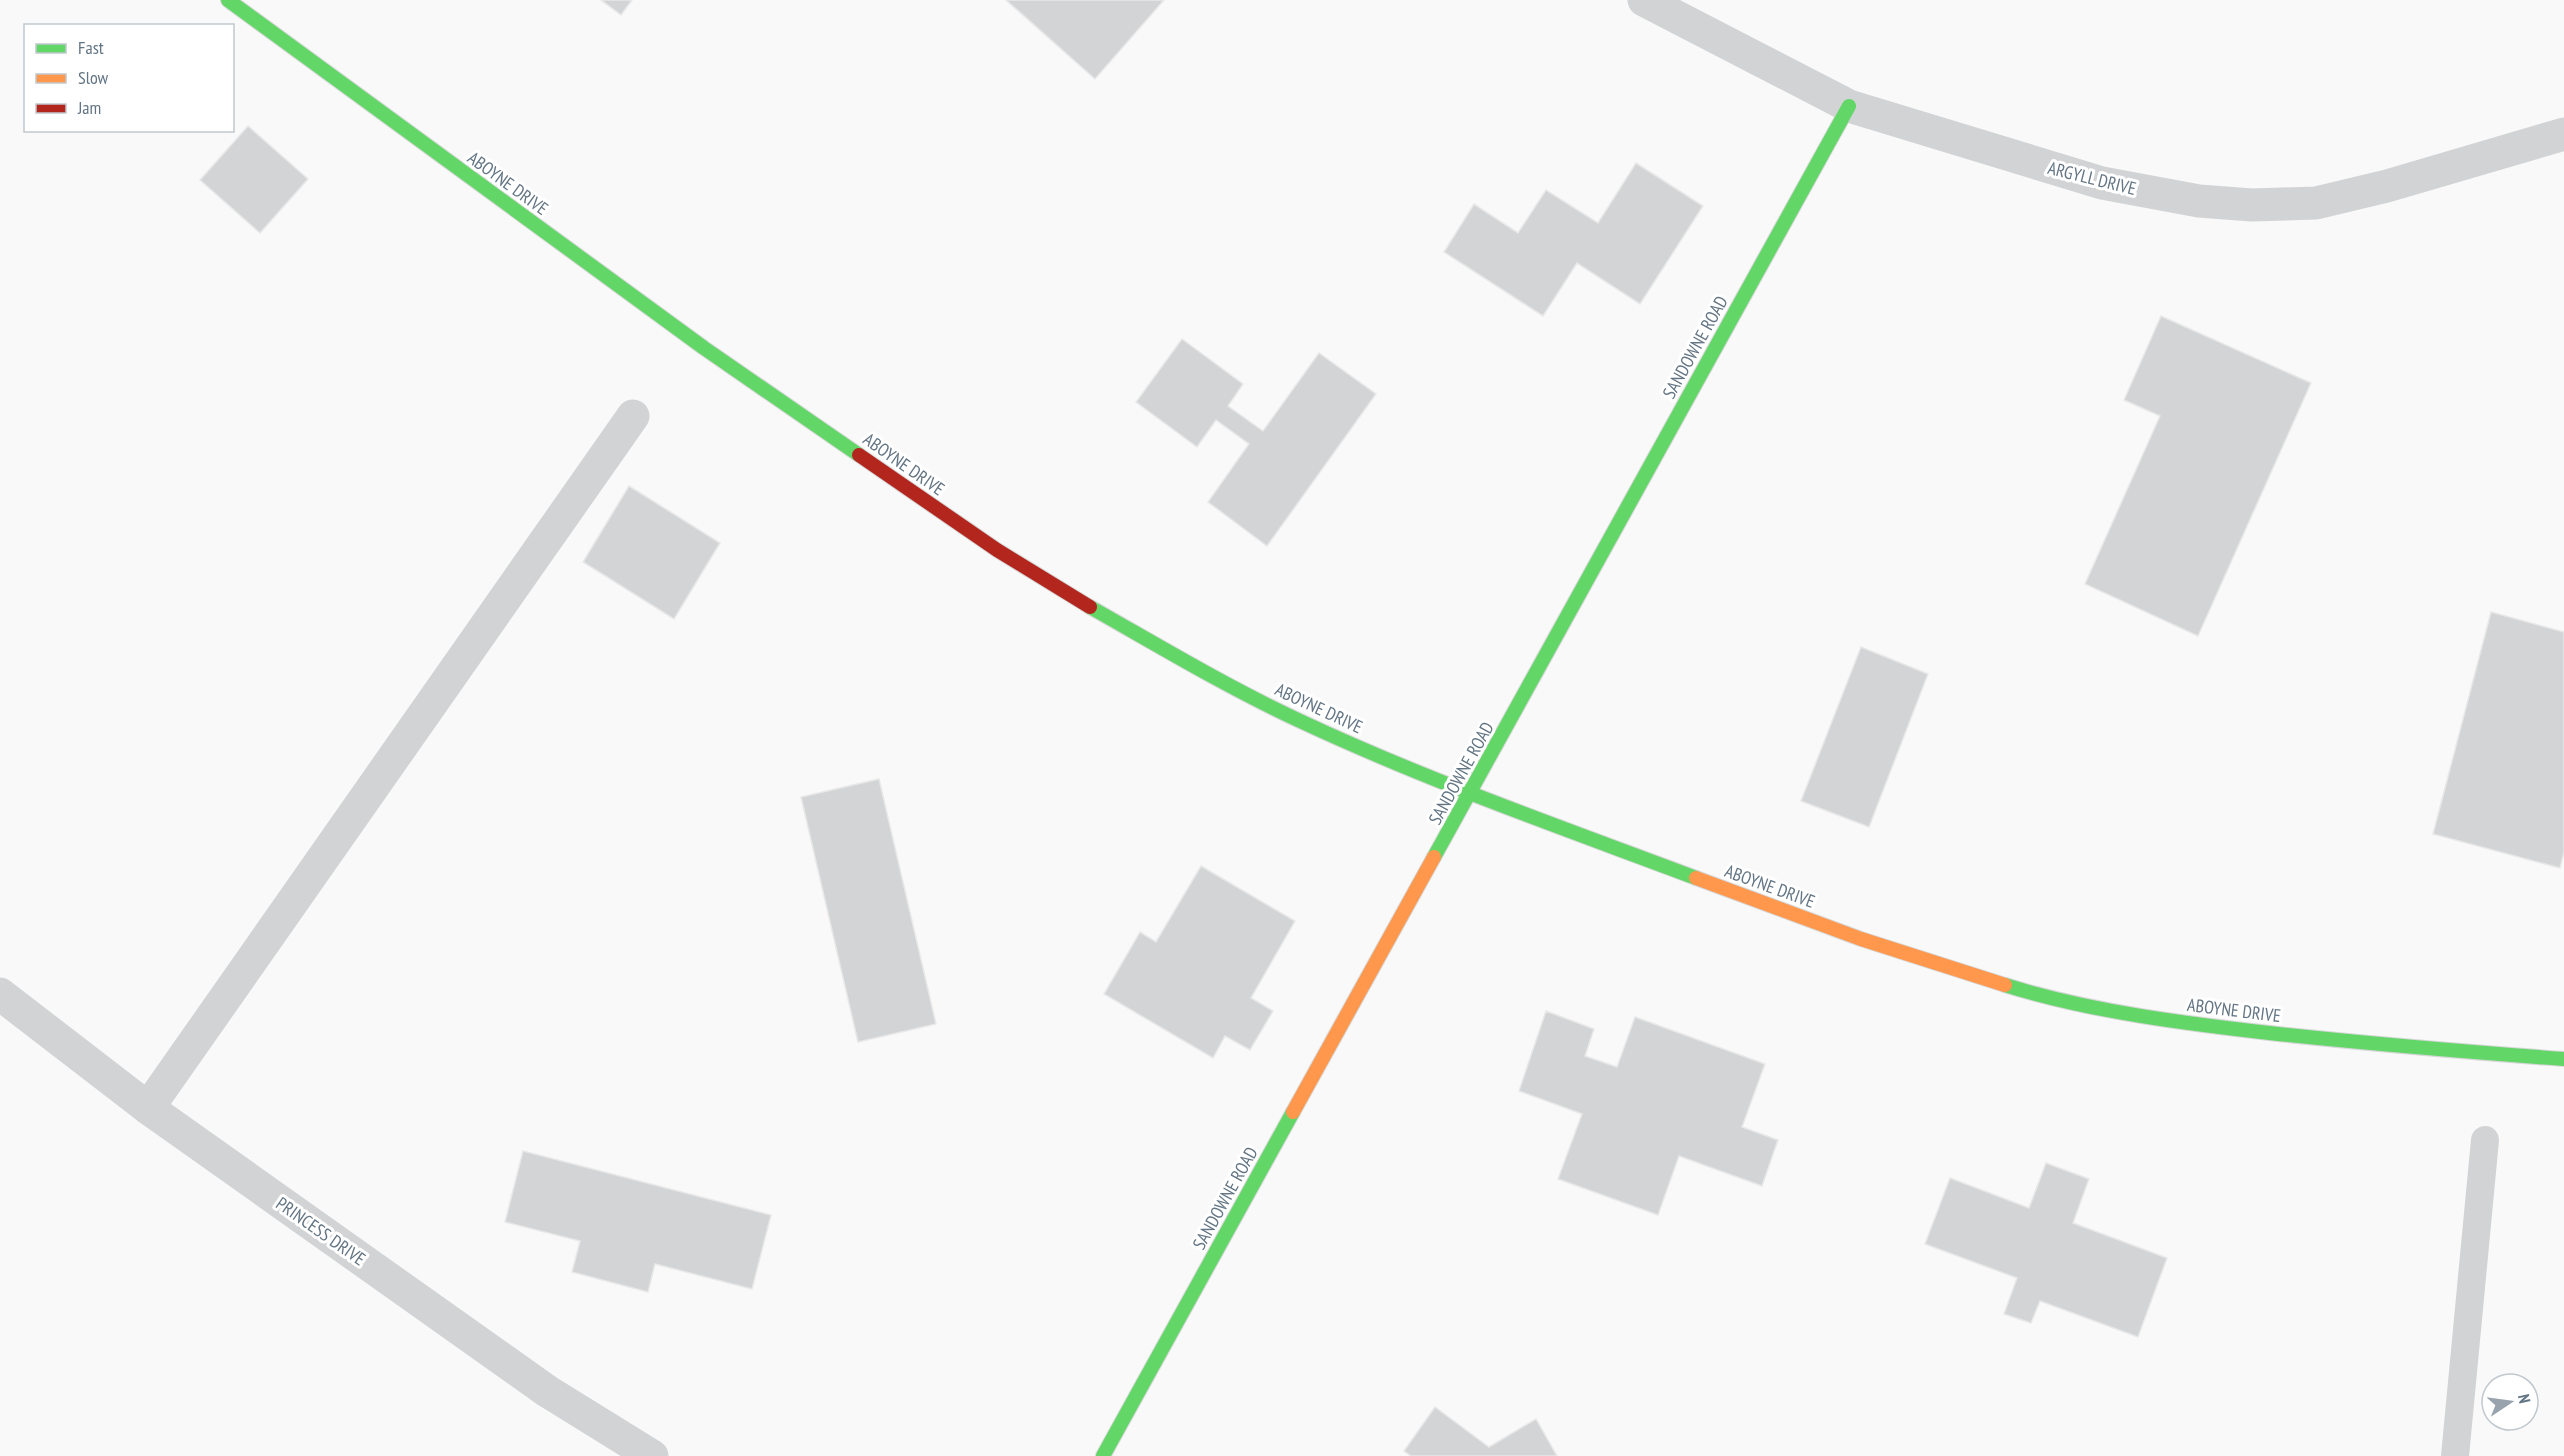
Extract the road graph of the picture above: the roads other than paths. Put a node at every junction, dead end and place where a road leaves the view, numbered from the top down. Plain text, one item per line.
1 (228, 0) edge
2 (1644, 0) edge
3 (1849, 106) junction
4 (2564, 134) edge
5 (633, 416) dead end
6 (1470, 794) junction
7 (0, 993) edge
8 (2564, 1059) edge
9 (148, 1108) junction
10 (2485, 1140) dead end
11 (651, 1456) edge
12 (1102, 1456) edge
13 (2455, 1456) edge

1 - 6 street, ABOYNE DRIVE
2 - 3 street, ARGYLL DRIVE
3 - 4 street, ARGYLL DRIVE
3 - 6 street, SANDOWNE ROAD
5 - 9 street
6 - 8 street, ABOYNE DRIVE
6 - 12 street, SANDOWNE ROAD
7 - 9 street, PRINCESS DRIVE
9 - 11 street, PRINCESS DRIVE
10 - 13 lane

